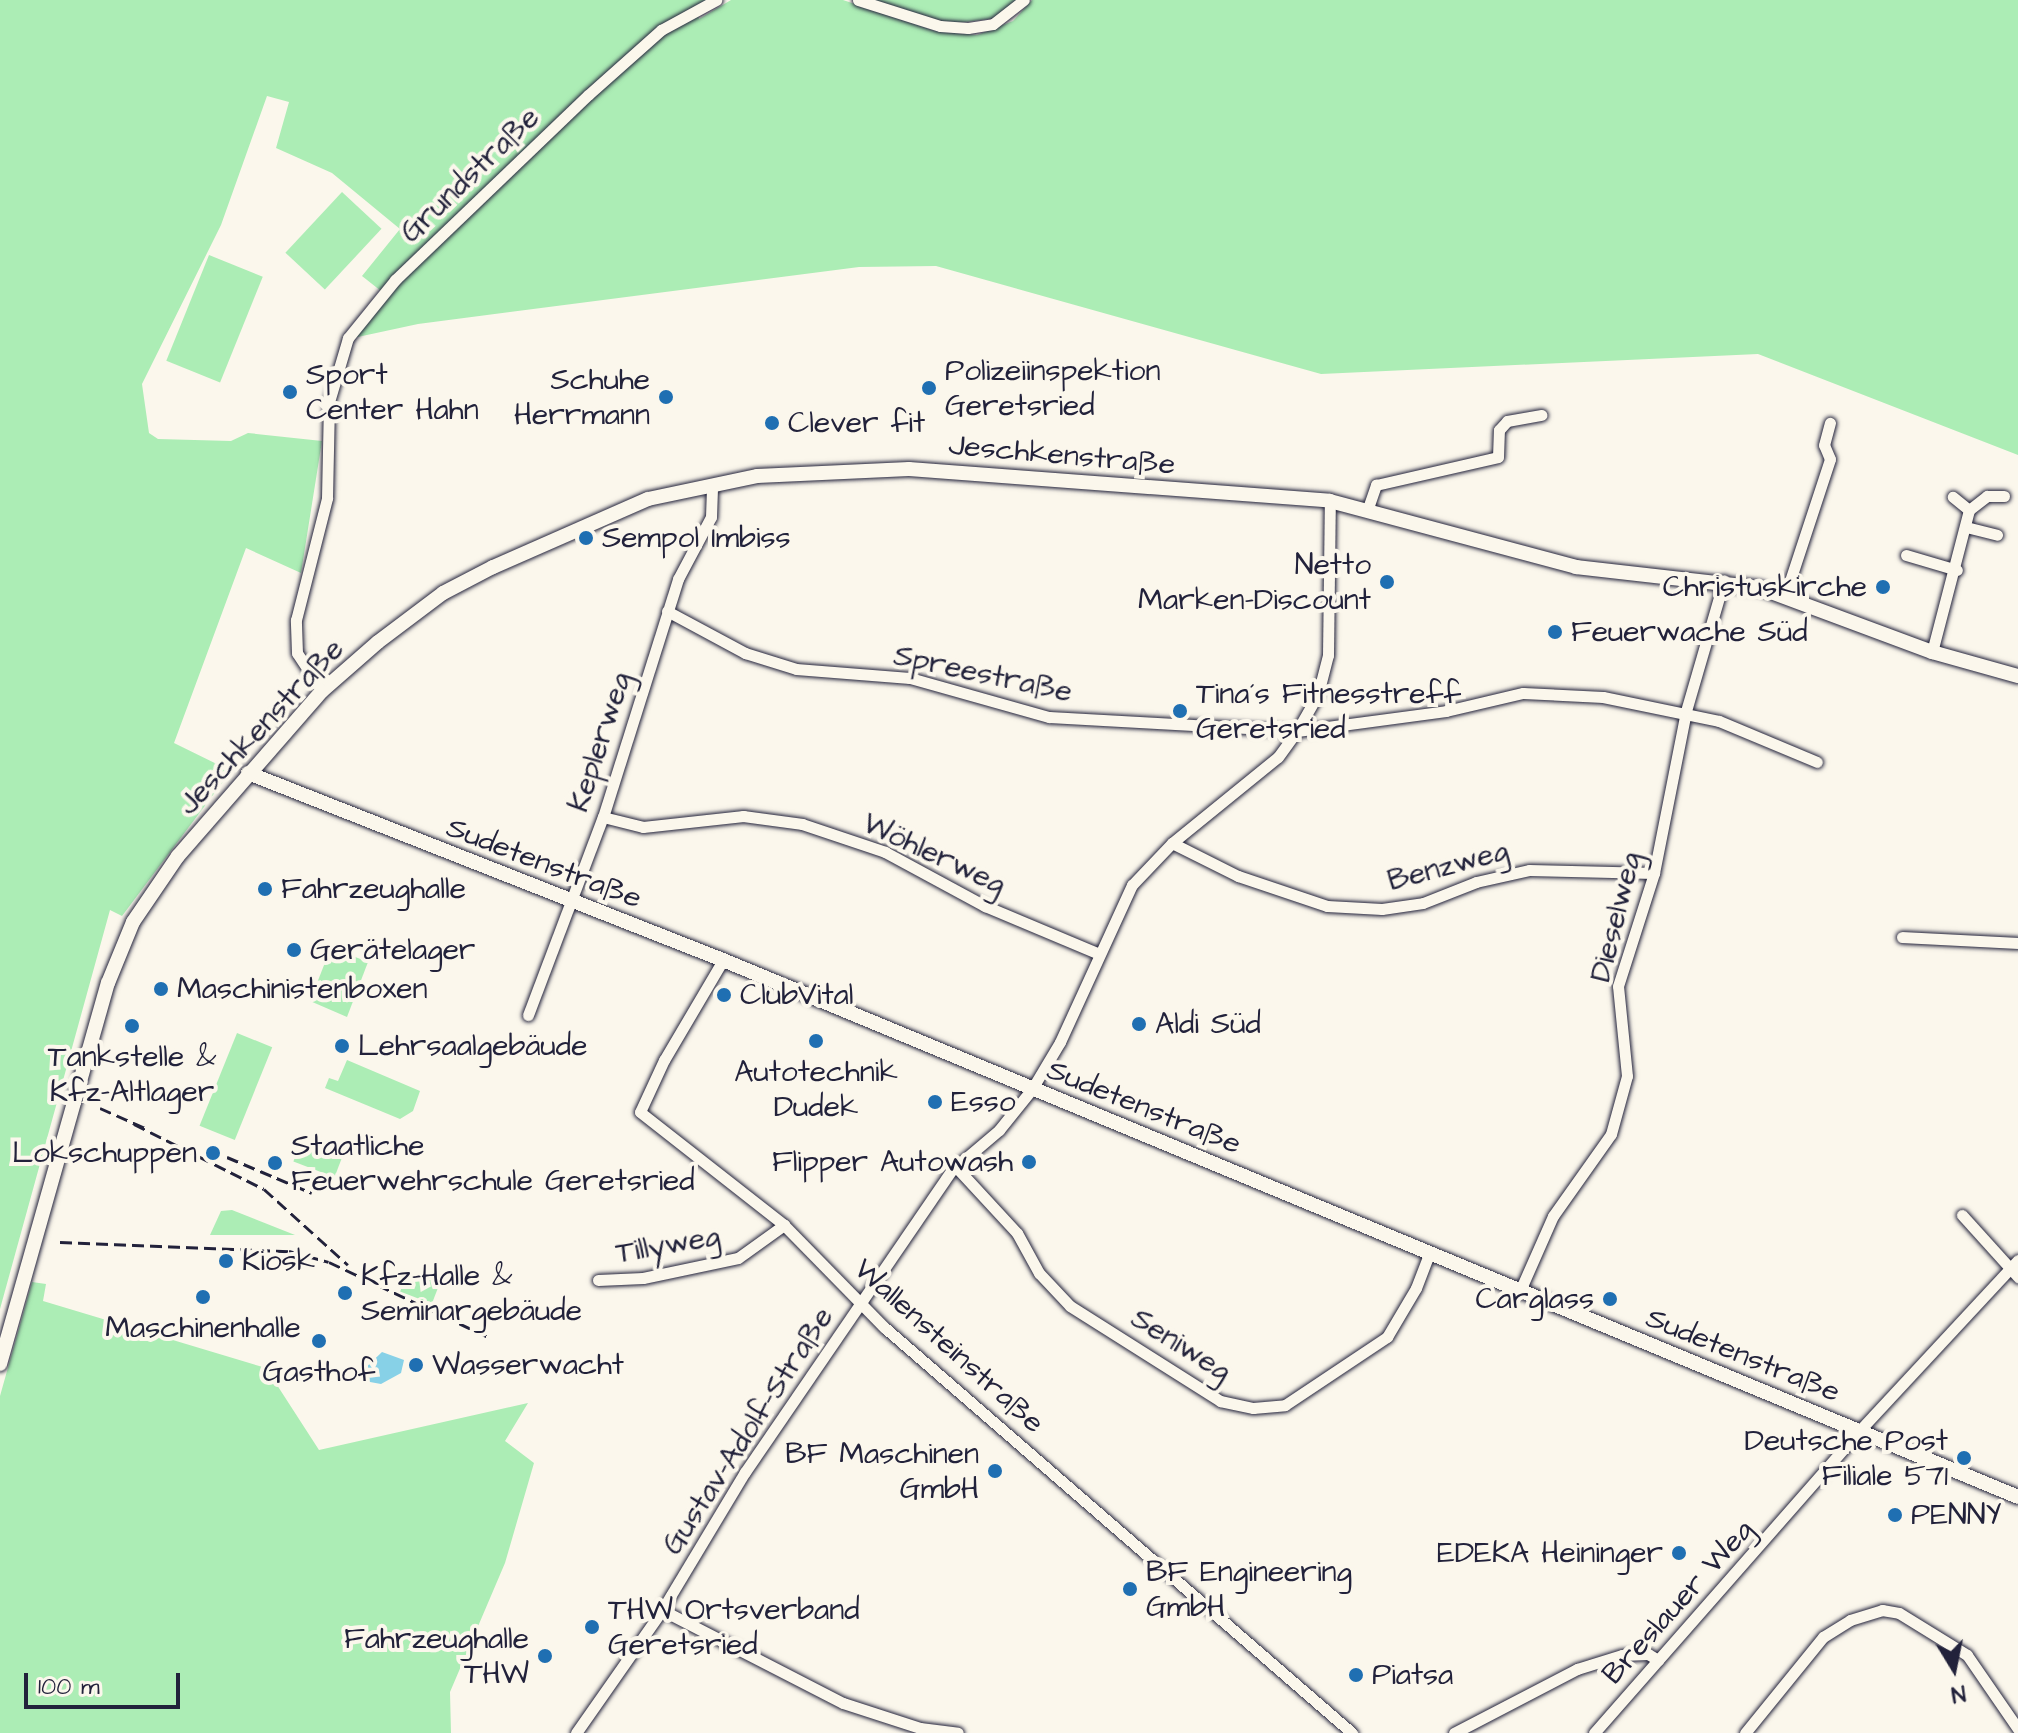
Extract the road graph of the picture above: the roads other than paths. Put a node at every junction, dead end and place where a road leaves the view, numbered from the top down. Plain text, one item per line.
1 (716, 0) edge
2 (858, 0) edge
3 (1024, 0) edge
4 (1541, 415) dead end
5 (1830, 423) dead end
6 (712, 485) junction
7 (2004, 496) dead end
8 (1953, 497) dead end
9 (1330, 501) junction
10 (1969, 510) junction
11 (1367, 511) junction
12 (1966, 527) junction
13 (1997, 535) dead end
14 (1906, 555) dead end
15 (1957, 570) junction
16 (1724, 580) junction
17 (1785, 596) junction
18 (667, 611) junction
19 (1932, 652) junction
20 (2018, 676) edge
21 (322, 691) junction
22 (1686, 711) junction
23 (1297, 731) junction
24 (1817, 762) dead end
25 (248, 773) junction
26 (603, 817) junction
27 (1172, 843) junction
28 (1654, 873) junction
29 (568, 900) junction
30 (1902, 937) dead end
31 (2018, 943) edge
32 (1099, 954) junction
33 (723, 960) junction
34 (528, 1015) dead end
35 (1032, 1089) junction
36 (956, 1167) junction
37 (1962, 1215) dead end
38 (784, 1225) junction
39 (1429, 1254) junction
40 (2016, 1269) edge
41 (598, 1280) dead end
42 (1519, 1293) junction
43 (862, 1301) junction
44 (0, 1364) edge
45 (1860, 1430) junction
46 (2018, 1497) edge
47 (662, 1610) junction
48 (1658, 1660) junction
49 (2018, 1729) edge
50 (576, 1733) edge
51 (958, 1733) edge
52 (1352, 1733) edge
53 (1454, 1733) edge
54 (1594, 1733) edge
55 (1745, 1733) edge

1 - 21 street, Grundstraße
2 - 3 street
4 - 11 street
5 - 17 street
6 - 9 street, Jeschkenstraße
6 - 18 street, Keplerweg
6 - 21 street, Jeschkenstraße
7 - 10 street
8 - 10 street
9 - 11 street, Jeschkenstraße
9 - 23 street, Gustav-Adolf-Straße
10 - 12 street
11 - 16 street, Jeschkenstraße
12 - 13 street
12 - 15 street
14 - 15 street
15 - 19 street
16 - 17 street, Jeschkenstraße
16 - 22 street, Dieselweg
17 - 19 street, Jeschkenstraße
18 - 23 street, Spreestraße
18 - 26 street, Keplerweg
19 - 20 street, Jeschkenstraße
21 - 25 street, Jeschkenstraße
22 - 23 street, Spreestraße
22 - 24 street, Spreestraße
22 - 28 street, Dieselweg
23 - 27 street, Gustav-Adolf-Straße
25 - 29 street, Sudetenstraße
25 - 44 street, Jeschkenstraße
26 - 29 street, Keplerweg
26 - 32 street, Wöhlerweg
27 - 28 street, Benzweg
27 - 32 street, Gustav-Adolf-Straße
28 - 42 street, Dieselweg
29 - 33 street, Sudetenstraße
29 - 34 street, Keplerweg
30 - 31 street
32 - 35 street, Gustav-Adolf-Straße
33 - 35 street, Sudetenstraße
33 - 38 street, Wallensteinstraße
35 - 36 street, Gustav-Adolf-Straße
35 - 39 street, Sudetenstraße
36 - 39 street, Seniweg
36 - 43 street, Gustav-Adolf-Straße
37 - 40 street
38 - 41 street, Tillyweg
38 - 43 street, Wallensteinstraße
39 - 42 street, Sudetenstraße
40 - 45 street, Breslauer Weg
42 - 45 street, Sudetenstraße
43 - 47 street, Gustav-Adolf-Straße
43 - 52 street, Wallensteinstraße
45 - 46 street, Sudetenstraße
45 - 48 street, Breslauer Weg
47 - 50 street, Gustav-Adolf-Straße
47 - 51 street
48 - 53 street
48 - 54 street, Breslauer Weg
49 - 55 street

